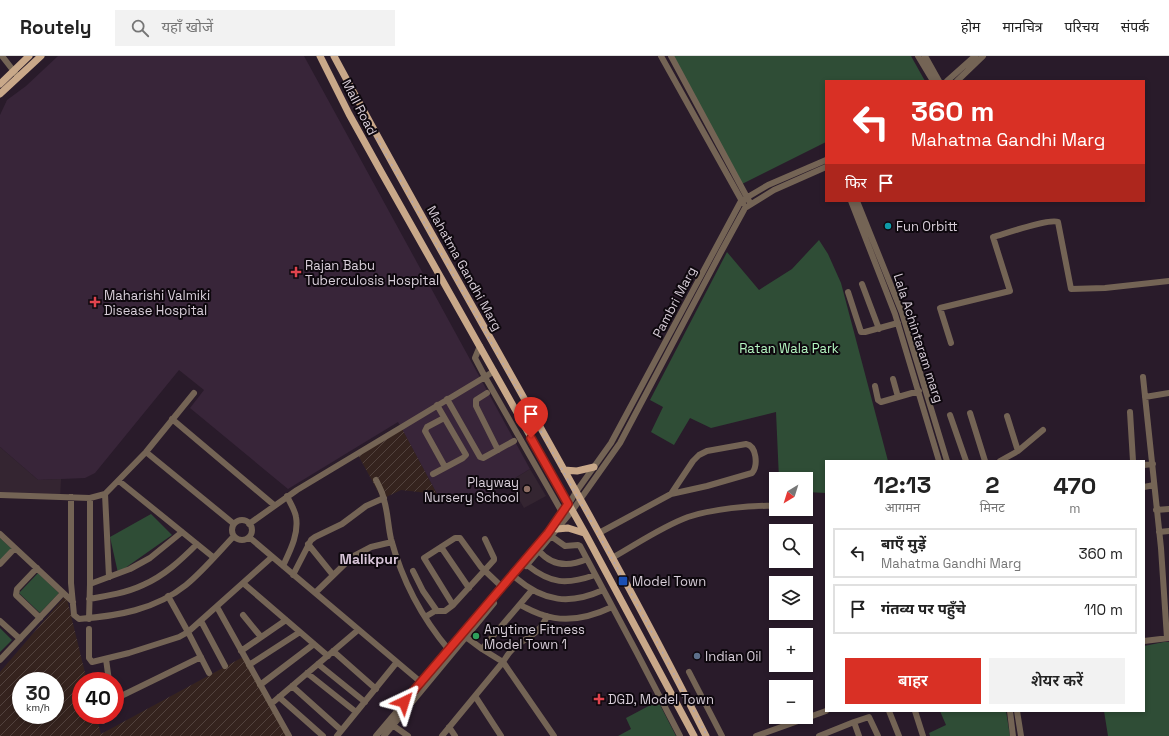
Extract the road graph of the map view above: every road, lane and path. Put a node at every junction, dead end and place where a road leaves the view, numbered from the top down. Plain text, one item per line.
1 (2, 56) edge
2 (29, 56) edge
3 (41, 56) edge
4 (320, 56) edge
5 (334, 56) edge
6 (661, 56) edge
7 (671, 56) edge
8 (918, 56) edge
9 (925, 56) edge
10 (975, 56) edge
11 (983, 56) edge
12 (341, 69) junction
13 (16, 74) junction
14 (330, 76) junction
15 (932, 80) edge
16 (938, 80) edge
17 (948, 80) edge
18 (958, 80) edge
19 (0, 84) edge
20 (0, 94) edge
21 (825, 160) edge
22 (825, 167) edge
23 (379, 168) joint
24 (744, 199) junction
25 (851, 202) edge
26 (857, 202) edge
27 (748, 206) junction
28 (1169, 281) edge
29 (862, 284) dead end
30 (848, 292) dead end
31 (898, 323) junction
32 (879, 329) junction
33 (671, 338) junction
34 (951, 343) dead end
35 (480, 346) junction
36 (494, 371) junction
37 (485, 376) junction
38 (1143, 377) dead end
39 (893, 379) dead end
40 (875, 386) dead end
41 (919, 391) junction
42 (194, 393) dead end
43 (487, 393) dead end
44 (1169, 393) edge
45 (1145, 397) junction
46 (898, 398) junction
47 (447, 399) junction
48 (437, 406) junction
49 (1130, 412) dead end
50 (970, 413) dead end
51 (950, 415) dead end
52 (1007, 416) dead end
53 (444, 418) junction
54 (172, 420) junction
55 (1043, 430) dead end
56 (514, 440) dead end
57 (498, 450) junction
58 (1018, 451) junction
59 (146, 452) junction
60 (939, 460) edge
61 (947, 460) edge
62 (966, 460) edge
63 (985, 460) edge
64 (1002, 460) edge
65 (1133, 460) edge
66 (1152, 464) junction
67 (1145, 465) edge
68 (446, 467) junction
69 (594, 467) junction
70 (564, 470) junction
71 (433, 474) dead end
72 (376, 480) dead end
73 (119, 481) junction
74 (1154, 485) junction
75 (1145, 487) edge
76 (576, 492) junction
77 (105, 494) junction
78 (671, 494) junction
79 (0, 495) edge
80 (287, 496) junction
81 (70, 497) junction
82 (90, 498) junction
83 (384, 498) junction
84 (581, 499) junction
85 (274, 505) junction
86 (769, 506) edge
87 (570, 508) junction
88 (1169, 509) edge
89 (1156, 510) junction
90 (563, 514) junction
91 (234, 524) junction
92 (250, 524) junction
93 (557, 529) junction
94 (1169, 531) edge
95 (182, 532) junction
96 (1159, 532) junction
97 (599, 533) junction
98 (0, 534) edge
99 (585, 534) junction
100 (234, 536) junction
101 (551, 536) junction
102 (249, 537) junction
103 (485, 538) dead end
104 (392, 542) junction
105 (197, 544) junction
106 (308, 544) junction
107 (578, 545) junction
108 (442, 547) junction
109 (15, 548) junction
110 (1161, 548) junction
111 (1169, 548) edge
112 (539, 551) junction
113 (272, 556) junction
114 (213, 557) junction
115 (612, 558) junction
116 (587, 559) junction
117 (0, 564) edge
118 (527, 565) junction
119 (283, 566) junction
120 (37, 568) junction
121 (413, 571) dead end
122 (485, 571) junction
123 (293, 574) junction
124 (333, 575) junction
125 (595, 575) junction
126 (109, 577) junction
127 (516, 578) junction
128 (243, 583) junction
129 (90, 584) junction
130 (502, 587) junction
131 (469, 588) junction
132 (532, 590) junction
133 (603, 590) junction
134 (63, 593) junction
135 (315, 593) junction
136 (168, 596) junction
137 (89, 599) junction
138 (73, 602) junction
139 (453, 605) junction
140 (520, 605) junction
141 (217, 607) junction
142 (612, 607) junction
143 (437, 611) junction
144 (243, 615) dead end
145 (547, 616) junction
146 (425, 617) junction
147 (40, 618) junction
148 (89, 619) junction
149 (286, 620) junction
150 (0, 621) edge
151 (201, 621) junction
152 (89, 629) dead end
153 (358, 630) junction
154 (188, 632) junction
155 (300, 632) junction
156 (261, 637) junction
157 (466, 637) junction
158 (1168, 638) edge
159 (20, 639) junction
160 (1145, 641) edge
161 (314, 644) junction
162 (482, 649) junction
163 (449, 650) junction
164 (241, 651) junction
165 (333, 651) junction
166 (328, 656) junction
167 (201, 657) junction
168 (106, 659) junction
169 (0, 660) edge
170 (397, 662) junction
171 (503, 662) junction
172 (318, 664) junction
173 (224, 666) dead end
174 (249, 666) junction
175 (108, 672) edge
176 (689, 672) dead end
177 (209, 673) dead end
178 (307, 673) junction
179 (260, 685) junction
180 (423, 685) junction
181 (292, 686) junction
182 (376, 689) junction
183 (124, 695) edge
184 (475, 696) junction
185 (279, 697) junction
186 (365, 702) junction
187 (271, 704) junction
188 (825, 711) edge
189 (356, 712) junction
190 (889, 712) edge
191 (915, 712) edge
192 (1010, 712) edge
193 (1017, 712) edge
194 (854, 722) junction
195 (390, 723) junction
196 (449, 726) junction
197 (341, 730) junction
198 (289, 736) edge
199 (322, 736) edge
200 (337, 736) edge
201 (376, 736) edge
202 (384, 736) edge
203 (408, 736) edge
204 (442, 736) edge
205 (455, 736) edge
206 (501, 736) edge
207 (554, 736) edge
208 (680, 736) edge
209 (694, 736) edge
210 (706, 736) edge
211 (722, 736) edge
212 (756, 736) edge
213 (819, 736) edge
214 (859, 736) edge
215 (878, 736) edge
216 (899, 736) edge
217 (923, 736) edge
218 (1013, 736) edge
219 (1021, 736) edge

1 - 13 street
2 - 13 main road
3 - 13 main road
4 - 14 main road, Mall Road
5 - 12 main road, Mahatma Gandhi Marg
6 - 24 street
7 - 24 street
8 - 15 street
9 - 16 street
10 - 17 street
11 - 18 street
12 - 14 main road
12 - 70 main road, Mahatma Gandhi Marg
13 - 19 main road
13 - 20 main road
14 - 23 main road, Mall Road
21 - 24 street
22 - 27 street
23 - 35 main road, Mahatma Gandhi Marg
24 - 27 street
24 - 33 street, Pambri Marg
25 - 31 street, Lala Achintaram marg
26 - 61 street, Lala Achintaram marg
27 - 33 street, Pambri Marg
28 - 34 street
29 - 32 street
30 - 32 street
31 - 32 street
31 - 41 street, Lala Achintaram marg
33 - 69 street, Pambri Marg
33 - 84 street, Pambri Marg
35 - 36 main road, Mahatma Gandhi Marg
35 - 37 street
36 - 37 street
36 - 87 main road, Mahatma Gandhi Marg
37 - 47 street
37 - 90 street
38 - 45 street
39 - 46 street
40 - 46 street
41 - 46 street
41 - 60 street, Lala Achintaram marg
42 - 54 street
43 - 57 street
44 - 45 street
45 - 66 street
47 - 48 street
47 - 57 street
48 - 53 street
48 - 80 street
49 - 65 street
50 - 63 street
51 - 62 street
52 - 58 street
53 - 68 street
53 - 68 street
54 - 59 street
54 - 85 street
55 - 58 street
56 - 57 street
58 - 64 street
59 - 73 street
59 - 91 street
66 - 67 street
66 - 74 street
68 - 71 street
69 - 70 main road
69 - 76 street, Pambri Marg
70 - 76 main road, Mahatma Gandhi Marg
72 - 83 street
73 - 77 street
73 - 95 street
74 - 75 street
74 - 89 street
76 - 84 main road, Mahatma Gandhi Marg
76 - 87 street, Pambri Marg
77 - 82 street
77 - 126 street
78 - 78 street
78 - 97 street
79 - 81 street
80 - 85 street
80 - 119 street
81 - 82 street
81 - 138 street
82 - 129 street
83 - 104 street
83 - 106 street
84 - 87 street, Pambri Marg
84 - 97 main road
85 - 92 street
86 - 115 street
87 - 90 street
87 - 93 street
87 - 99 main road, Mahatma Gandhi Marg
88 - 89 street
89 - 96 street
90 - 130 street
91 - 92 street
91 - 100 street
92 - 102 street
93 - 99 main road
93 - 101 street
94 - 96 street
95 - 105 street
95 - 126 street
96 - 110 street
97 - 115 main road
98 - 109 street
99 - 107 street
99 - 209 main road, Mahatma Gandhi Marg
100 - 102 street
100 - 114 street
101 - 107 street
101 - 112 street
102 - 113 street
103 - 122 street
104 - 124 street
104 - 146 street
105 - 114 street
105 - 137 street
106 - 123 street
106 - 124 street
107 - 116 street
108 - 122 street
108 - 131 street
108 - 139 street
109 - 117 street
109 - 120 street
110 - 111 street
110 - 158 street
112 - 116 street
112 - 118 street
113 - 119 street
113 - 128 street
114 - 136 street
115 - 210 main road
116 - 125 street
118 - 125 street
118 - 127 street
119 - 123 street
120 - 134 street
120 - 147 street
121 - 143 street
122 - 130 street
122 - 131 street
123 - 135 street
124 - 135 street
125 - 133 street
126 - 129 street
127 - 132 street
127 - 157 street
128 - 141 street
128 - 149 street
129 - 137 street
130 - 163 street
131 - 139 street
132 - 133 street
132 - 140 street
133 - 142 street
134 - 138 street
134 - 147 street
135 - 153 street
136 - 148 street
136 - 154 street
137 - 148 street
138 - 148 street
139 - 143 street
140 - 145 street
140 - 162 street
141 - 151 street
141 - 164 street
142 - 145 street
142 - 208 street
143 - 146 street
144 - 156 street
145 - 171 street
146 - 163 street
147 - 159 street
149 - 155 street
149 - 156 street
150 - 159 street
151 - 154 street
151 - 173 street
152 - 168 street
153 - 165 street
153 - 170 street
154 - 167 street
154 - 168 street
155 - 161 street
155 - 174 street
156 - 164 street
157 - 162 street
157 - 180 street
158 - 160 street
159 - 169 street
161 - 166 street
161 - 179 street
162 - 171 street
163 - 180 street
164 - 174 street
165 - 166 street
165 - 182 street
166 - 172 street
167 - 177 street
167 - 183 street
168 - 175 street
170 - 180 street
170 - 182 street
171 - 184 street
171 - 207 street
172 - 178 street
172 - 186 street
174 - 179 street
176 - 211 street
178 - 181 street
178 - 189 street
179 - 187 street
180 - 195 street
181 - 185 street
181 - 197 street
182 - 186 street
184 - 196 street
184 - 206 street
185 - 187 street
185 - 199 street
186 - 189 street
187 - 198 street
188 - 212 street
189 - 197 street
190 - 216 street
191 - 217 street
192 - 218 street
193 - 219 street
194 - 213 street
194 - 214 street
194 - 215 street
195 - 201 street
195 - 202 street
195 - 203 street
196 - 204 street
196 - 205 street
197 - 200 street

